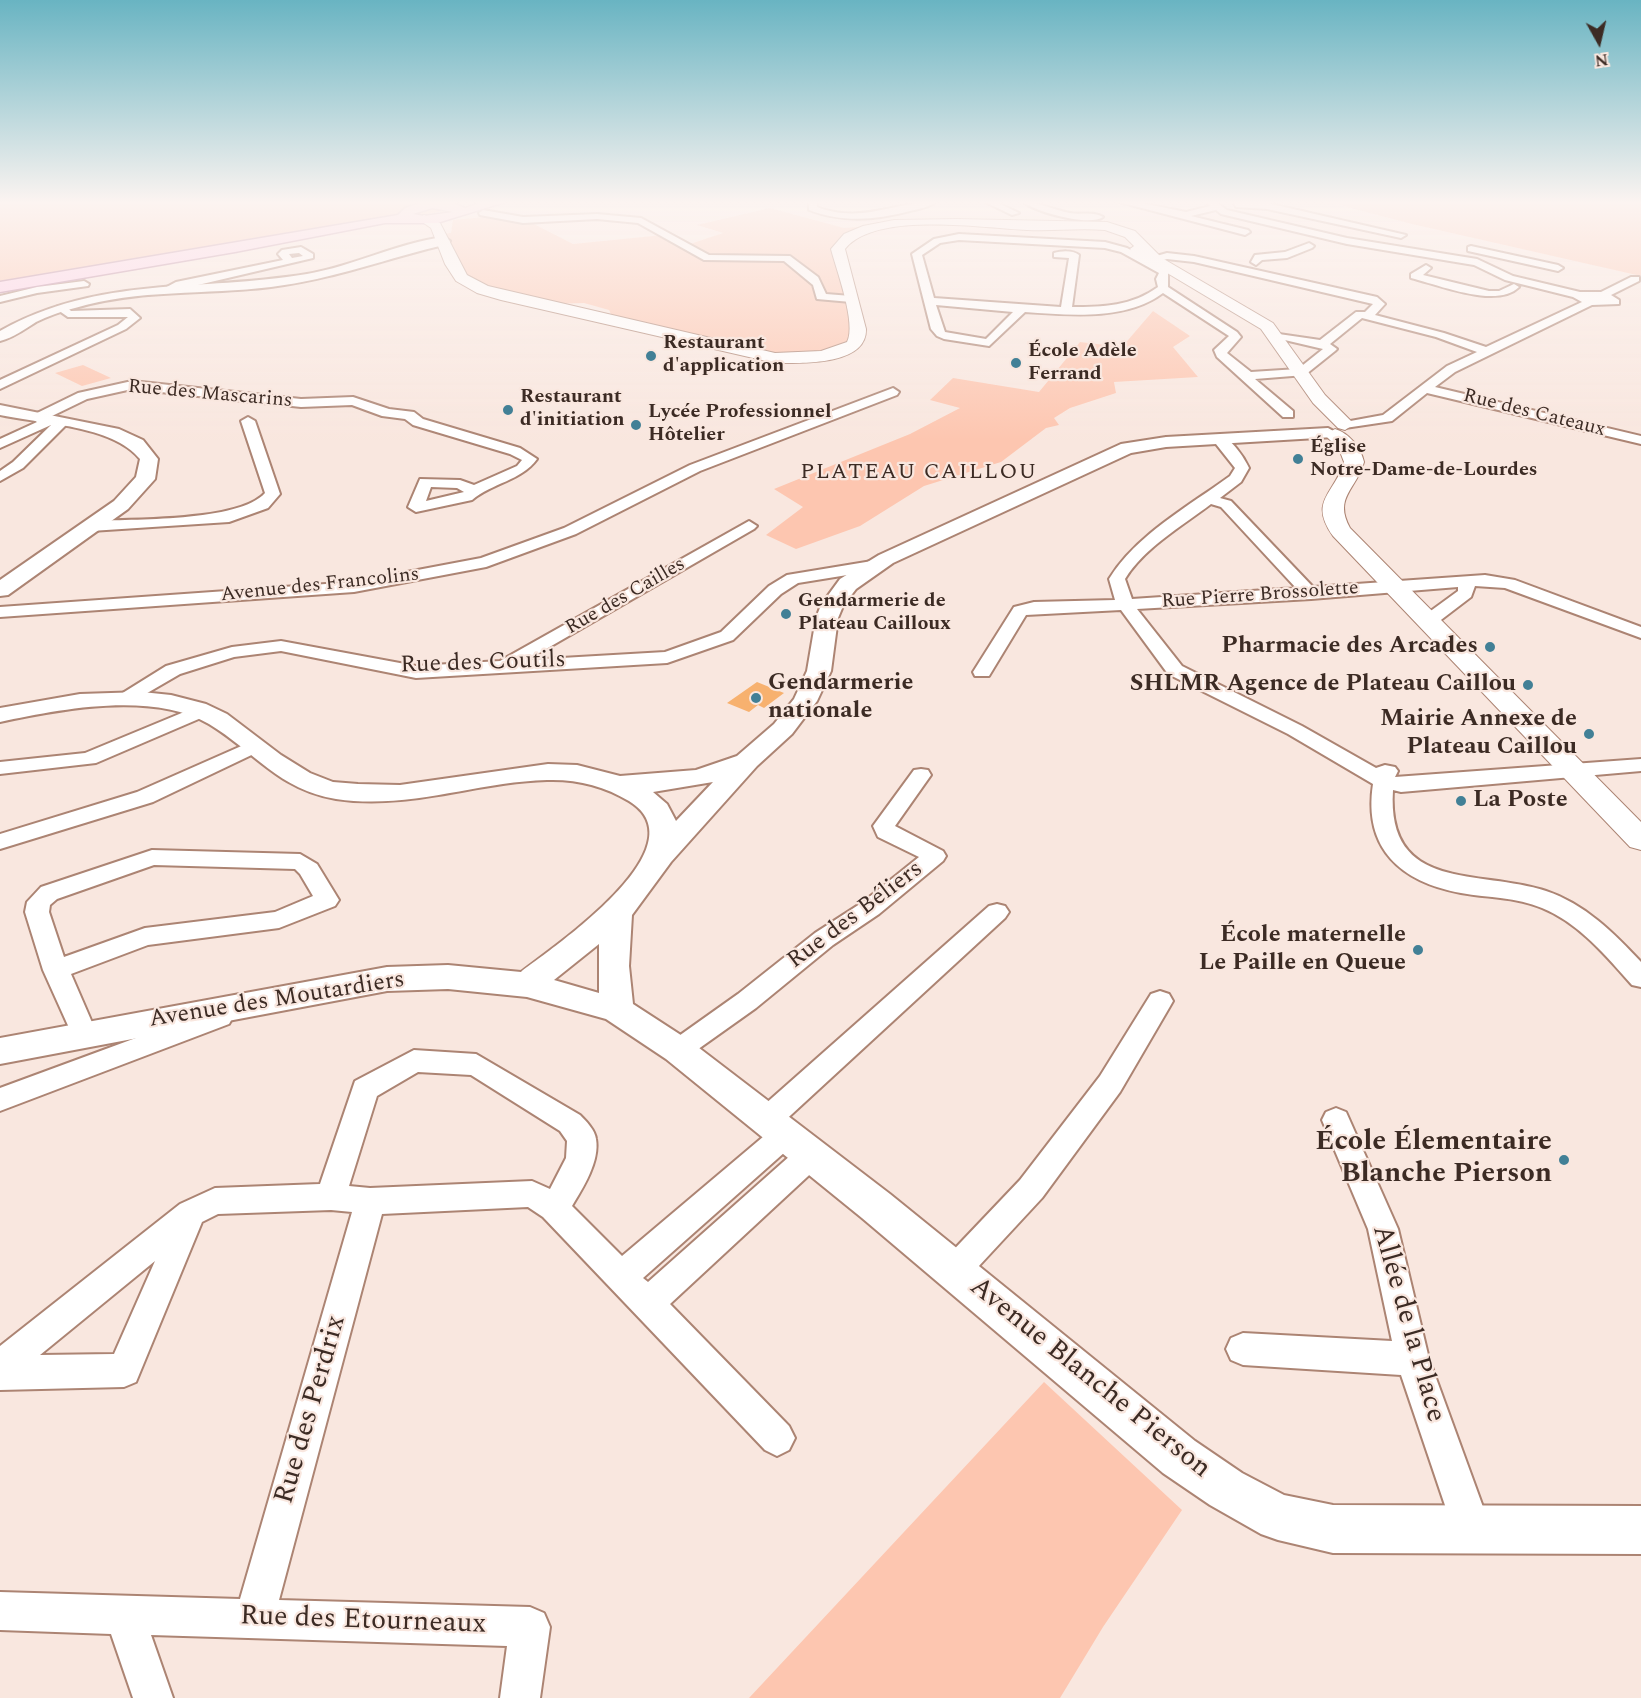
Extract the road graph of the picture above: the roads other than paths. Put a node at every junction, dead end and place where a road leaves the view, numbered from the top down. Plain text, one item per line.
1 (29, 281) edge
2 (194, 281) edge
3 (283, 281) edge
4 (464, 281) edge
5 (817, 281) edge
6 (846, 281) edge
7 (926, 281) edge
8 (1070, 281) edge
9 (1161, 281) edge
10 (1190, 281) edge
11 (1294, 281) edge
12 (1437, 281) edge
13 (1521, 281) edge
14 (1530, 281) edge
15 (1631, 281) edge
16 (1526, 283) junction
17 (84, 284) dead end
18 (0, 286) edge
19 (1514, 287) dead end
20 (1163, 288) junction
21 (168, 290) junction
22 (1585, 298) junction
23 (0, 299) edge
24 (851, 299) junction
25 (932, 301) junction
26 (1024, 307) junction
27 (62, 308) junction
28 (1066, 310) junction
29 (1367, 316) junction
30 (1276, 335) junction
31 (0, 337) edge
32 (1322, 344) junction
33 (1485, 351) junction
34 (1301, 372) junction
35 (1249, 375) junction
36 (0, 385) edge
37 (1426, 389) junction
38 (893, 392) dead end
39 (0, 410) edge
40 (387, 413) junction
41 (50, 420) junction
42 (248, 421) dead end
43 (1378, 421) junction
44 (418, 422) junction
45 (1287, 424) junction
46 (1339, 430) junction
47 (1219, 438) junction
48 (1641, 440) edge
49 (0, 444) edge
50 (0, 477) edge
51 (474, 491) dead end
52 (1209, 499) junction
53 (91, 526) junction
54 (749, 526) dead end
55 (872, 566) junction
56 (830, 571) junction
57 (1466, 581) junction
58 (1393, 587) junction
59 (0, 590) edge
60 (839, 594) junction
61 (1311, 594) junction
62 (1127, 605) junction
63 (0, 612) edge
64 (1427, 621) junction
65 (1641, 633) edge
66 (555, 637) junction
67 (573, 661) junction
68 (502, 667) junction
69 (982, 672) dead end
70 (123, 699) junction
71 (201, 711) junction
72 (0, 715) edge
73 (255, 746) junction
74 (1641, 751) edge
75 (748, 760) junction
76 (1567, 764) junction
77 (1641, 765) edge
78 (0, 768) edge
79 (921, 775) dead end
80 (1383, 781) junction
81 (619, 784) junction
82 (1641, 840) edge
83 (0, 842) edge
84 (661, 855) junction
85 (997, 912) dead end
86 (617, 913) junction
87 (56, 970) junction
88 (1641, 978) edge
89 (527, 985) junction
90 (270, 999) junction
91 (1160, 1000) dead end
92 (617, 1010) junction
93 (84, 1034) junction
94 (678, 1050) junction
95 (0, 1051) edge
96 (0, 1100) edge
97 (1336, 1120) dead end
98 (786, 1138) junction
99 (331, 1197) junction
100 (370, 1200) junction
101 (554, 1208) junction
102 (192, 1213) junction
103 (954, 1271) junction
104 (620, 1278) junction
105 (647, 1304) junction
106 (1243, 1349) dead end
107 (1412, 1359) junction
108 (0, 1367) edge
109 (0, 1373) edge
110 (777, 1438) dead end
111 (1472, 1529) junction
112 (1641, 1530) edge
113 (0, 1611) edge
114 (124, 1615) junction
115 (254, 1619) junction
116 (153, 1698) edge
117 (520, 1698) edge

1 - 18 main road
2 - 21 street
3 - 21 street
4 - 24 main road
5 - 24 street
6 - 24 main road
7 - 25 street
8 - 28 street
9 - 20 street
10 - 30 main road
11 - 29 street
12 - 19 street
13 - 16 street
14 - 16 street
15 - 22 street
16 - 22 street
17 - 23 street
20 - 28 street
20 - 35 street
21 - 27 street
22 - 33 street
25 - 26 street
25 - 26 street
26 - 28 street
27 - 31 street
27 - 36 street
29 - 32 street
29 - 33 street
30 - 32 street
30 - 34 main road
32 - 34 street
33 - 37 street
34 - 35 street
34 - 46 main road
35 - 45 street
37 - 43 street
37 - 48 street, Rue des Cateaux
38 - 63 street, Avenue des Francolins
39 - 41 street
40 - 41 street, Rue des Mascarins
40 - 44 street, Rue des Mascarins
40 - 44 street
41 - 49 street, Rue des Mascarins
41 - 50 street
41 - 53 street
42 - 53 street
43 - 46 street
43 - 46 street
44 - 51 street, Rue des Mascarins
45 - 46 street
45 - 47 street
46 - 58 main road
47 - 52 street
47 - 55 street
52 - 61 street
52 - 62 street
53 - 59 street
54 - 66 street, Rue des Cailles
55 - 56 street, Rue des Coutils
55 - 60 street
56 - 60 street
56 - 67 street, Rue des Coutils
57 - 58 street, Rue Pierre Brossolette
57 - 64 street
57 - 65 street, Rue Pierre Brossolette
58 - 61 street, Rue Pierre Brossolette
58 - 64 main road
60 - 75 street
61 - 62 street, Rue Pierre Brossolette
62 - 69 street, Rue Pierre Brossolette
62 - 80 street
64 - 76 main road
66 - 67 street
66 - 68 street, Rue des Cailles
67 - 68 street, Rue des Coutils
68 - 70 street, Rue des Coutils
70 - 71 street
70 - 72 street
71 - 73 street
71 - 78 street
73 - 81 street
73 - 83 street
74 - 76 street
75 - 81 street
75 - 84 street
76 - 77 street
76 - 80 street
76 - 82 main road
79 - 94 street, Rue des Béliers
80 - 88 street
81 - 84 street
84 - 86 street
85 - 98 street
86 - 89 street
86 - 92 street
87 - 87 street
87 - 93 street
89 - 90 street, Avenue des Moutardiers
89 - 92 street, Avenue des Moutardiers
90 - 93 street, Avenue des Moutardiers
90 - 96 street
91 - 103 street
92 - 94 street, Avenue Blanche Pierson
93 - 95 street, Avenue des Moutardiers
94 - 98 street, Avenue Blanche Pierson
97 - 107 street, Allée de la Place
98 - 103 street, Avenue Blanche Pierson
98 - 104 street
98 - 105 street
99 - 100 street
99 - 101 street
99 - 102 street
100 - 101 street
100 - 115 street, Rue des Perdrix
101 - 104 street
102 - 108 street
102 - 109 street
103 - 111 street, Avenue Blanche Pierson
104 - 105 street
105 - 110 street
106 - 107 street
107 - 111 street, Allée de la Place
111 - 112 street, Avenue Blanche Pierson
113 - 114 street, Rue des Etourneaux
114 - 115 street, Rue des Etourneaux
114 - 116 street
115 - 117 street, Rue des Etourneaux

